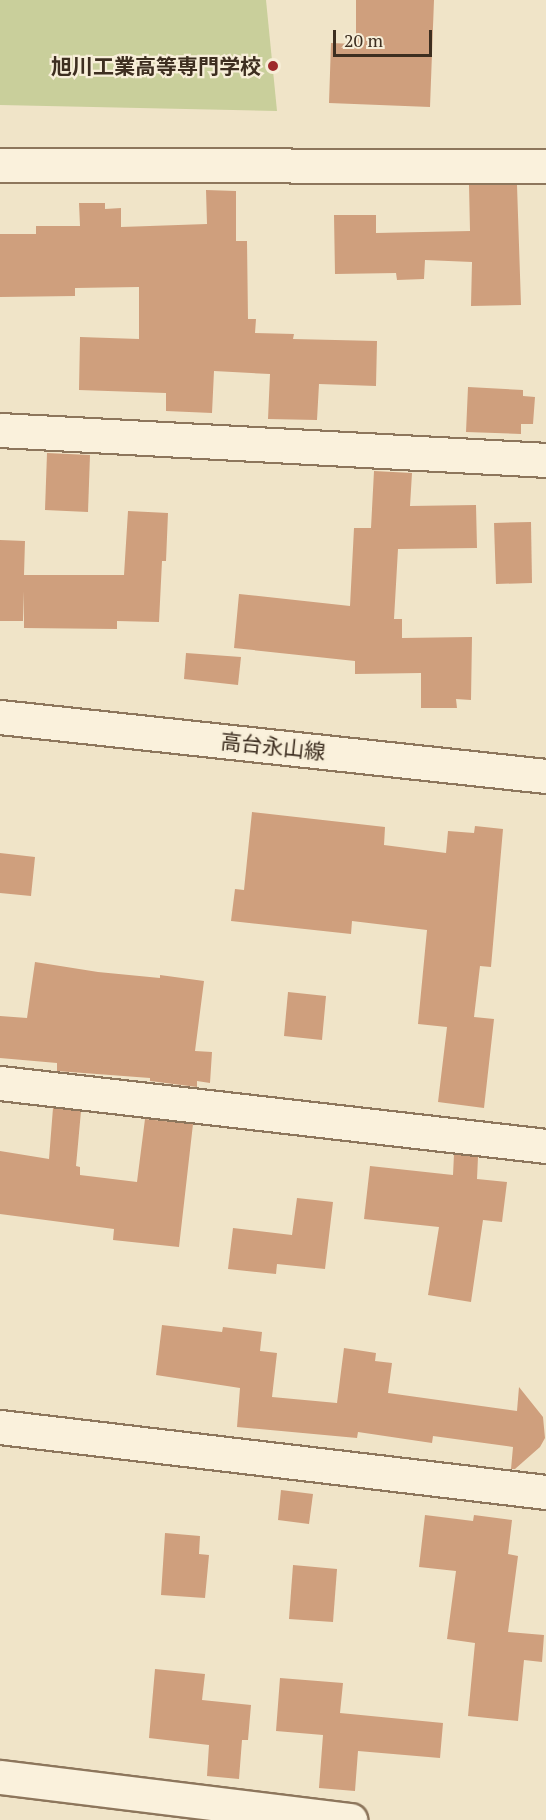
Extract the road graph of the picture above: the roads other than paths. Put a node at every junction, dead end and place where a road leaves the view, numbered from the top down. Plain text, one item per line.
1 (0, 165) edge
2 (546, 166) edge
3 (0, 430) edge
4 (546, 460) edge
5 (0, 717) edge
6 (546, 776) edge
7 (0, 1083) edge
8 (546, 1146) edge
9 (0, 1427) edge
10 (546, 1492) edge
11 (0, 1777) edge
12 (350, 1820) edge

1 - 2 street
3 - 4 street
5 - 6 street, 高台永山線
7 - 8 street
9 - 10 street
11 - 12 street

